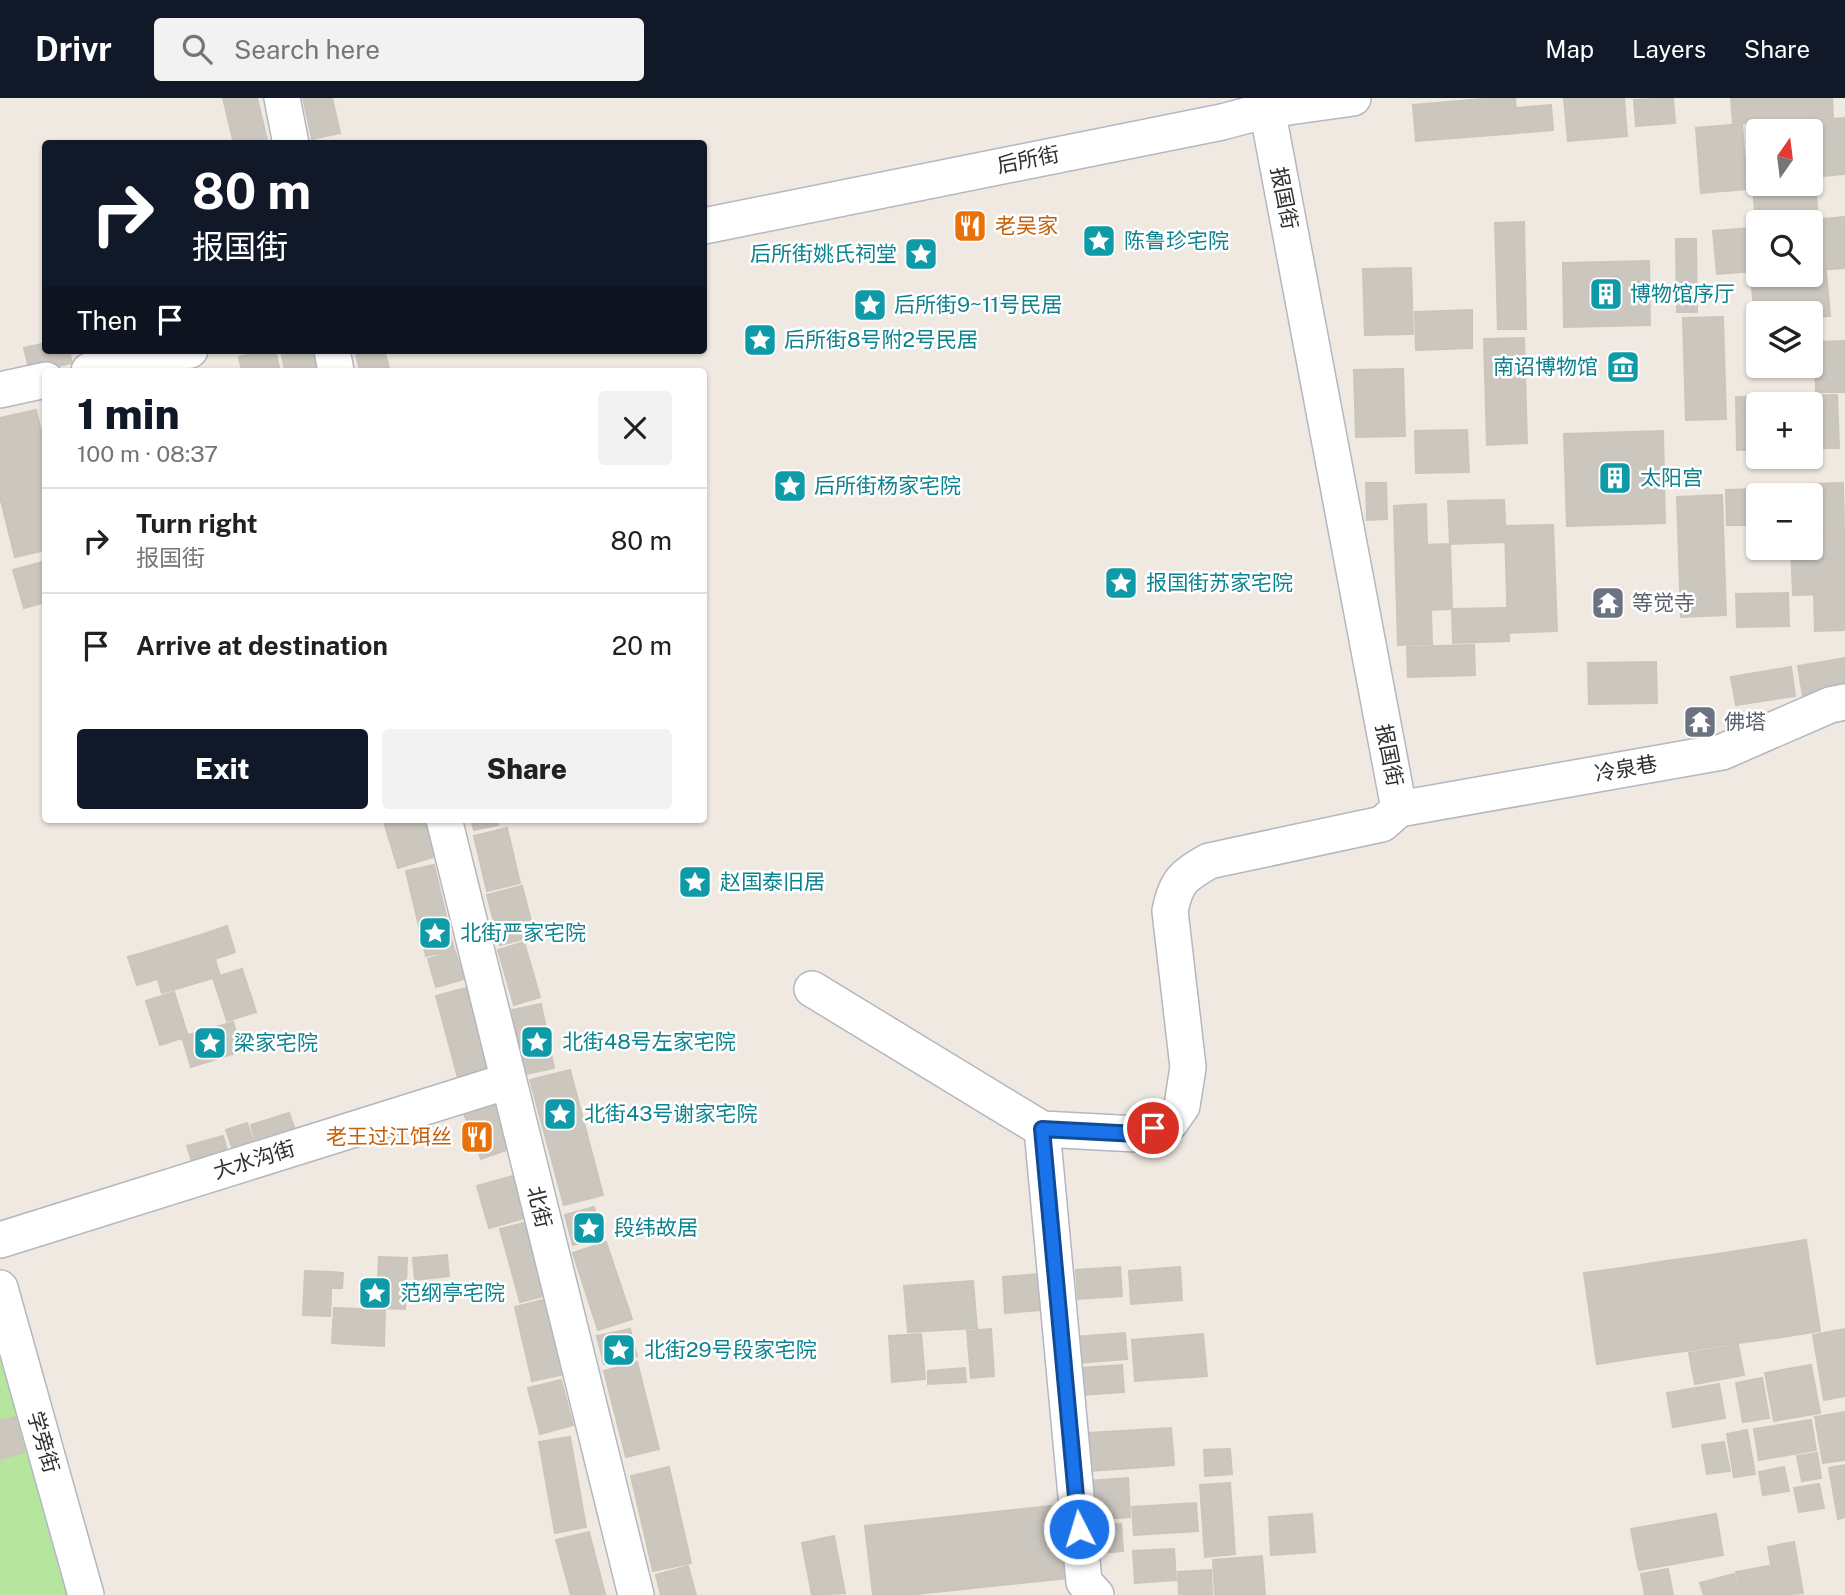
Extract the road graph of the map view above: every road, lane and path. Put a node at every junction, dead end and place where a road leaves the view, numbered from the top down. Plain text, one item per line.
1 (282, 98) edge
2 (1353, 98) edge
3 (1266, 104) edge
4 (290, 140) edge
5 (707, 225) edge
6 (171, 354) edge
7 (103, 368) edge
8 (42, 381) edge
9 (0, 390) edge
10 (1845, 702) edge
11 (1399, 809) junction
12 (445, 823) edge
13 (812, 989) dead end
14 (508, 1081) junction
15 (1042, 1129) junction
16 (0, 1240) edge
17 (0, 1288) edge
18 (86, 1595) edge
19 (636, 1595) edge
20 (1096, 1595) edge

1 - 4 street
2 - 3 street, 后所街
3 - 5 street, 后所街
3 - 11 street, 报国街
6 - 7 street
8 - 9 street
10 - 11 street, 冷泉巷
11 - 15 street, 报国街
12 - 14 street, 北街
13 - 15 street
14 - 16 street, 大水沟街
14 - 19 street, 北街
15 - 20 street
17 - 18 street, 学旁街

